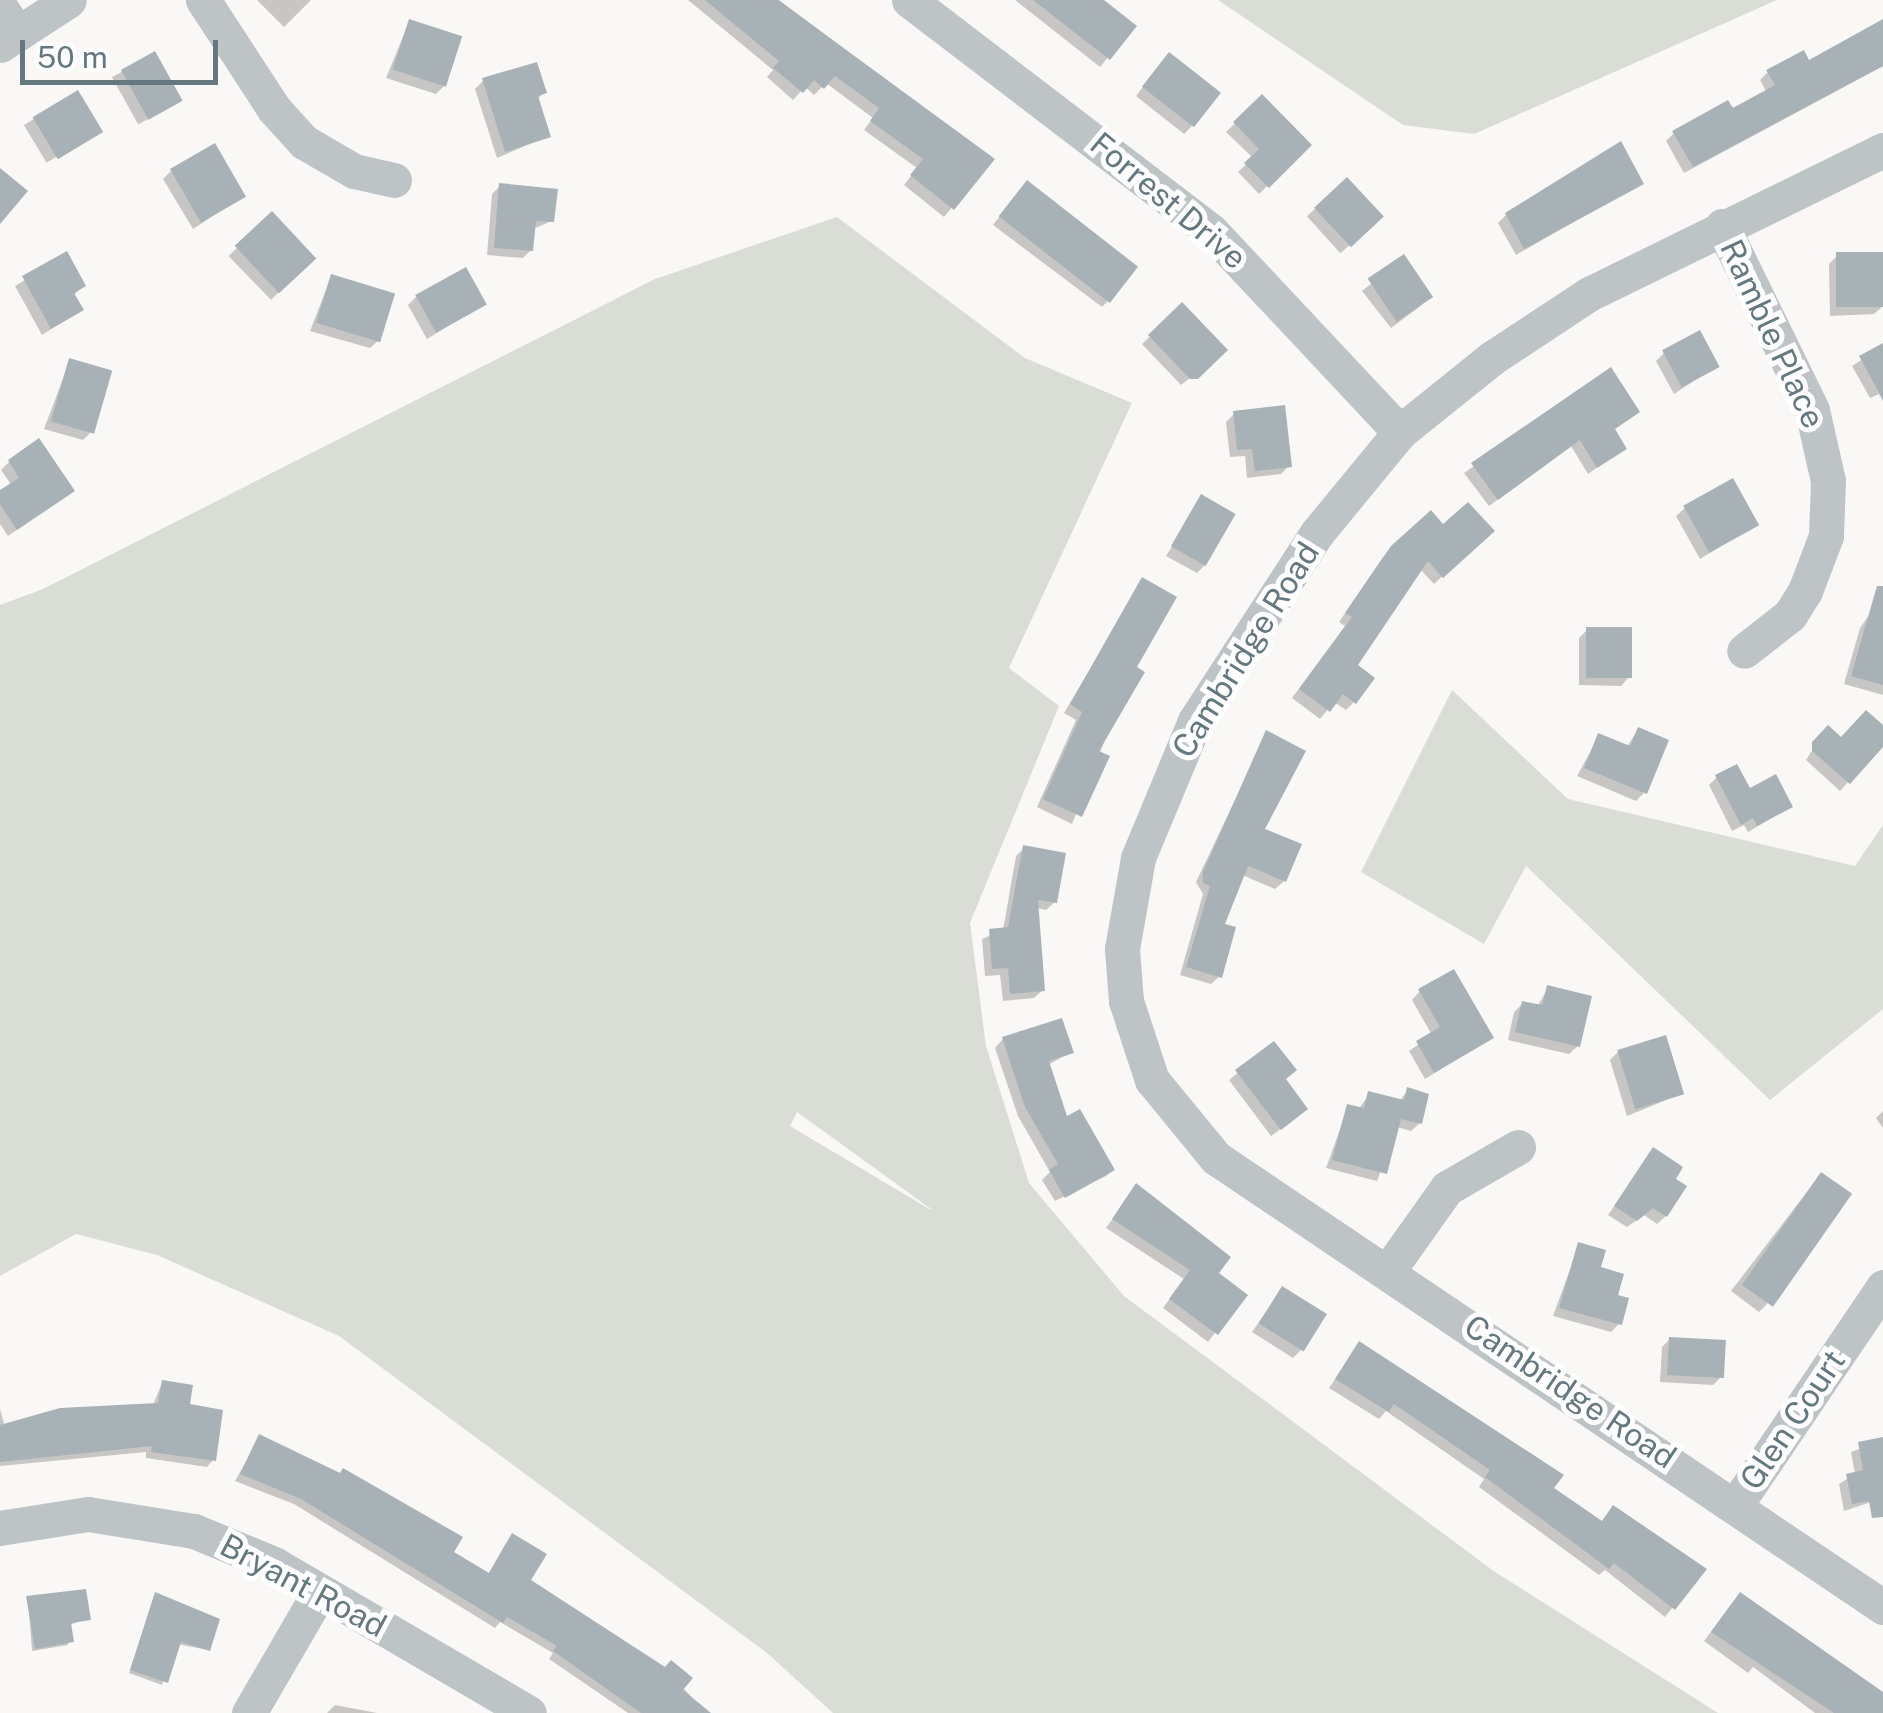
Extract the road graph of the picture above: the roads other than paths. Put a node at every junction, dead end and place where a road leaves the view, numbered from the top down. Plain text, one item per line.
1 (69, 0) edge
2 (203, 0) edge
3 (909, 0) edge
4 (6, 29) edge
5 (1883, 150) edge
6 (394, 180) dead end
7 (1722, 226) junction
8 (1400, 432) junction
9 (1744, 651) dead end
10 (1518, 1147) dead end
11 (1388, 1270) junction
12 (1883, 1287) edge
13 (1738, 1504) junction
14 (0, 1528) edge
15 (320, 1592) junction
16 (1883, 1607) edge
17 (249, 1713) edge
18 (529, 1713) edge

1 - 4 street
2 - 6 street
3 - 8 street, Forrest Drive
5 - 7 street, Cambridge Road
7 - 8 street, Cambridge Road
7 - 9 street, Ramble Place
8 - 11 street, Cambridge Road
10 - 11 street
11 - 13 street, Cambridge Road
12 - 13 street, Glen Court
13 - 16 street, Cambridge Road
14 - 15 street, Bryant Road
15 - 17 street
15 - 18 street, Bryant Road

